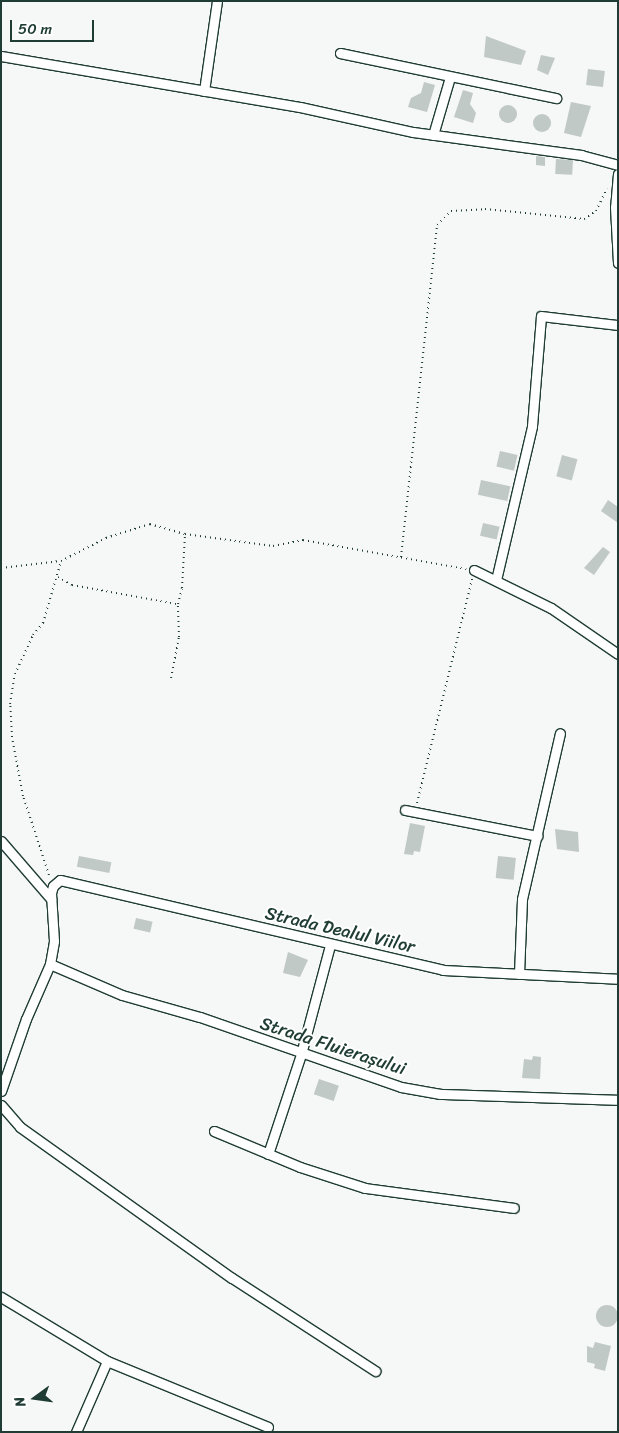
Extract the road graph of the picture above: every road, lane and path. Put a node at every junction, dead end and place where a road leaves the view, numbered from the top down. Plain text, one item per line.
1 (217, 1) edge
2 (340, 53) dead end
3 (1, 56) edge
4 (450, 77) junction
5 (204, 91) junction
6 (556, 98) dead end
7 (433, 135) junction
8 (618, 166) edge
9 (618, 175) edge
10 (616, 239) edge
11 (618, 263) edge
12 (618, 325) edge
13 (185, 534) junction
14 (401, 557) junction
15 (60, 561) junction
16 (1, 568) edge
17 (474, 570) junction
18 (58, 578) junction
19 (496, 580) junction
20 (178, 604) junction
21 (618, 654) edge
22 (171, 678) dead end
23 (560, 733) dead end
24 (405, 810) dead end
25 (415, 812) junction
26 (537, 836) junction
27 (1, 841) edge
28 (60, 880) junction
29 (51, 899) junction
30 (330, 944) junction
31 (50, 964) junction
32 (519, 974) junction
33 (618, 979) edge
34 (300, 1054) junction
35 (1, 1091) edge
36 (618, 1100) edge
37 (1, 1105) edge
38 (214, 1131) dead end
39 (268, 1154) junction
40 (514, 1208) dead end
41 (1, 1297) edge
42 (107, 1361) junction
43 (375, 1371) dead end
44 (268, 1427) dead end
45 (76, 1432) edge

1 - 5 street
2 - 4 street
3 - 5 street
4 - 6 street
4 - 7 street
5 - 7 street
7 - 8 street
9 - 10 street
9 - 14 path
10 - 11 street
12 - 19 street
13 - 14 path
13 - 15 path
13 - 20 path
14 - 17 path
15 - 16 path
15 - 18 path
17 - 19 street
17 - 25 path
18 - 20 path
18 - 28 path
19 - 21 street
20 - 22 path
23 - 26 street
24 - 25 street
25 - 26 street
26 - 32 street
27 - 29 street
28 - 29 street
28 - 30 street, Strada Dealul Viilor
29 - 31 street
30 - 32 street, Strada Dealul Viilor
30 - 34 street
31 - 34 street, Strada Fluierașului
31 - 35 street
32 - 33 street, Strada Dealul Viilor
34 - 36 street, Strada Fluierașului
34 - 39 street
37 - 43 street
38 - 39 street
39 - 40 street
41 - 42 street
42 - 44 street
42 - 45 street

